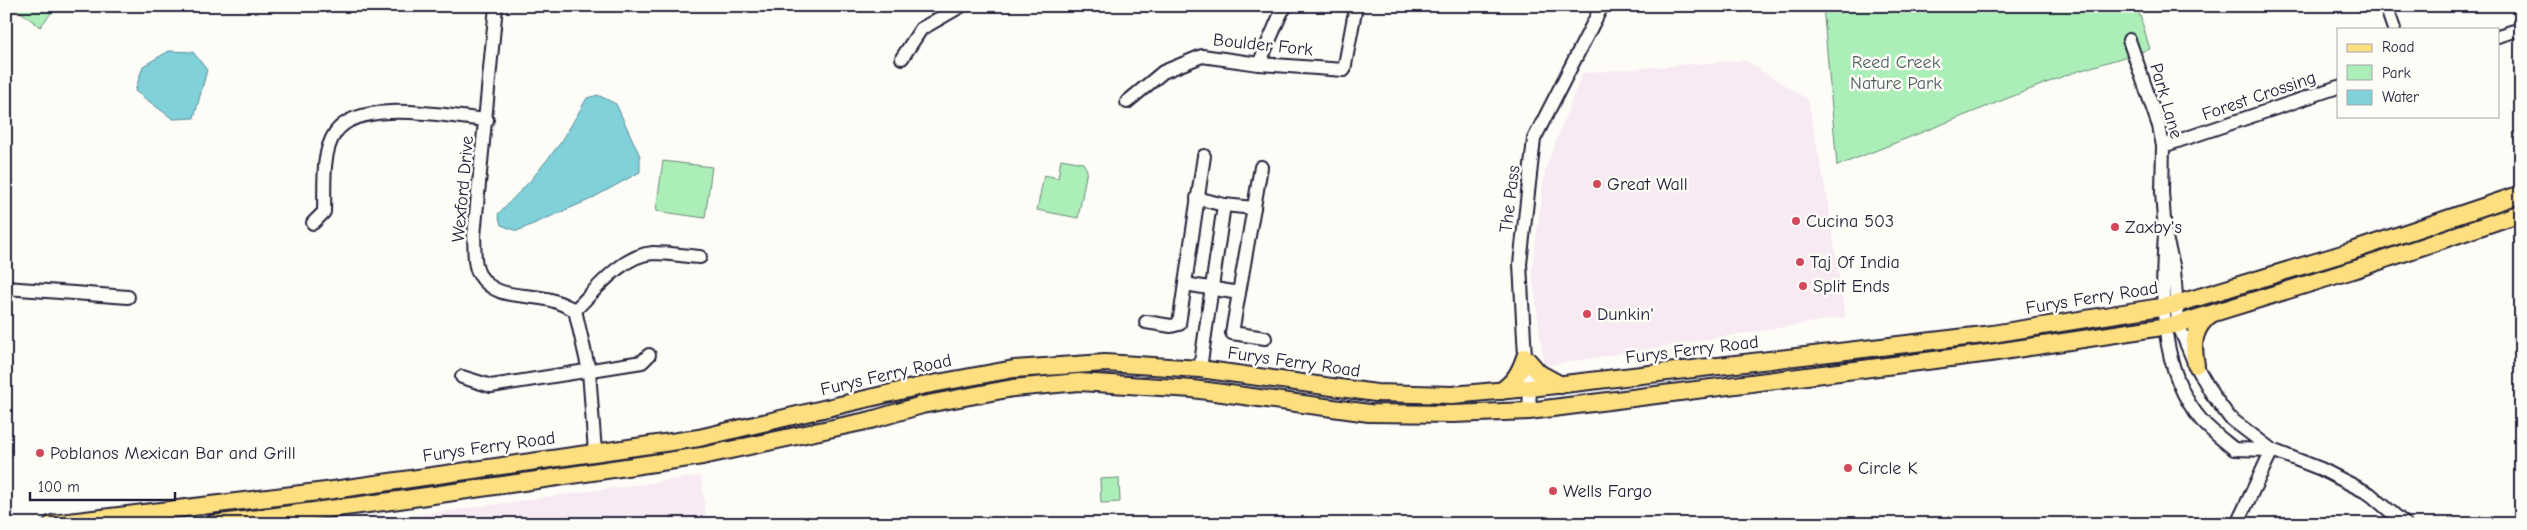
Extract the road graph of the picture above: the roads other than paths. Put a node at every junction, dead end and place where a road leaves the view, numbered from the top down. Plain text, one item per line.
1 (496, 6) edge
2 (961, 6) edge
3 (1286, 6) edge
4 (1356, 6) edge
5 (1602, 6) edge
6 (2386, 6) edge
7 (2394, 28) edge
8 (2521, 29) edge
9 (2500, 35) edge
10 (2129, 40) dead end
11 (902, 58) dead end
12 (1259, 64) junction
13 (2337, 88) edge
14 (1126, 102) dead end
15 (486, 120) junction
16 (2163, 146) junction
17 (1204, 156) dead end
18 (1261, 167) dead end
19 (2521, 194) edge
20 (1197, 198) junction
21 (1224, 205) junction
22 (1254, 208) junction
23 (2521, 213) edge
24 (313, 223) dead end
25 (700, 257) dead end
26 (1185, 284) junction
27 (6, 288) edge
28 (1212, 289) junction
29 (1239, 293) junction
30 (128, 297) dead end
31 (2171, 306) junction
32 (576, 310) junction
33 (2212, 313) junction
34 (1146, 322) dead end
35 (2172, 325) junction
36 (1265, 338) dead end
37 (1852, 351) junction
38 (649, 355) dead end
39 (1525, 357) junction
40 (2196, 364) junction
41 (1200, 369) junction
42 (589, 370) junction
43 (1854, 370) junction
44 (462, 377) dead end
45 (1561, 385) junction
46 (1530, 388) junction
47 (1501, 391) junction
48 (2225, 410) junction
49 (1529, 411) junction
50 (2208, 426) junction
51 (2272, 450) junction
52 (595, 452) junction
53 (52, 524) edge
54 (213, 524) edge
55 (2237, 524) edge
56 (2405, 524) edge

1 - 15 street, Wexford Drive
2 - 11 street
3 - 12 street
4 - 12 street, Boulder Fork
5 - 39 street, The Pass
6 - 7 street
8 - 9 street
10 - 16 street, Park Lane
12 - 14 street, Boulder Fork
13 - 16 street, Forest Crossing
15 - 24 street
15 - 32 street, Wexford Drive
16 - 31 street, Park Lane
17 - 20 street
18 - 22 street
19 - 31 main road, Furys Ferry Road
20 - 21 street
20 - 26 street
21 - 22 street
21 - 28 street
22 - 29 street
23 - 33 main road
25 - 32 street
26 - 28 street
26 - 34 street
27 - 30 street
28 - 29 street
28 - 41 street
29 - 36 street
31 - 35 street, Park Lane
31 - 37 main road, Furys Ferry Road
32 - 42 street
33 - 35 main road
33 - 40 main road
35 - 40 street
35 - 43 main road
35 - 50 street, Park Lane
37 - 43 main road
37 - 45 main road, Furys Ferry Road
38 - 42 street
39 - 45 main road
39 - 46 street, The Pass
39 - 47 main road
40 - 48 street
41 - 47 main road, Furys Ferry Road
41 - 52 main road, Furys Ferry Road
42 - 44 street
42 - 52 street
43 - 49 main road
45 - 46 main road, Furys Ferry Road
46 - 47 main road, Furys Ferry Road
46 - 49 street, The Pass
48 - 50 street
48 - 51 street
49 - 54 main road
50 - 51 street, Park Lane
51 - 55 street
51 - 56 street
52 - 53 main road, Furys Ferry Road

